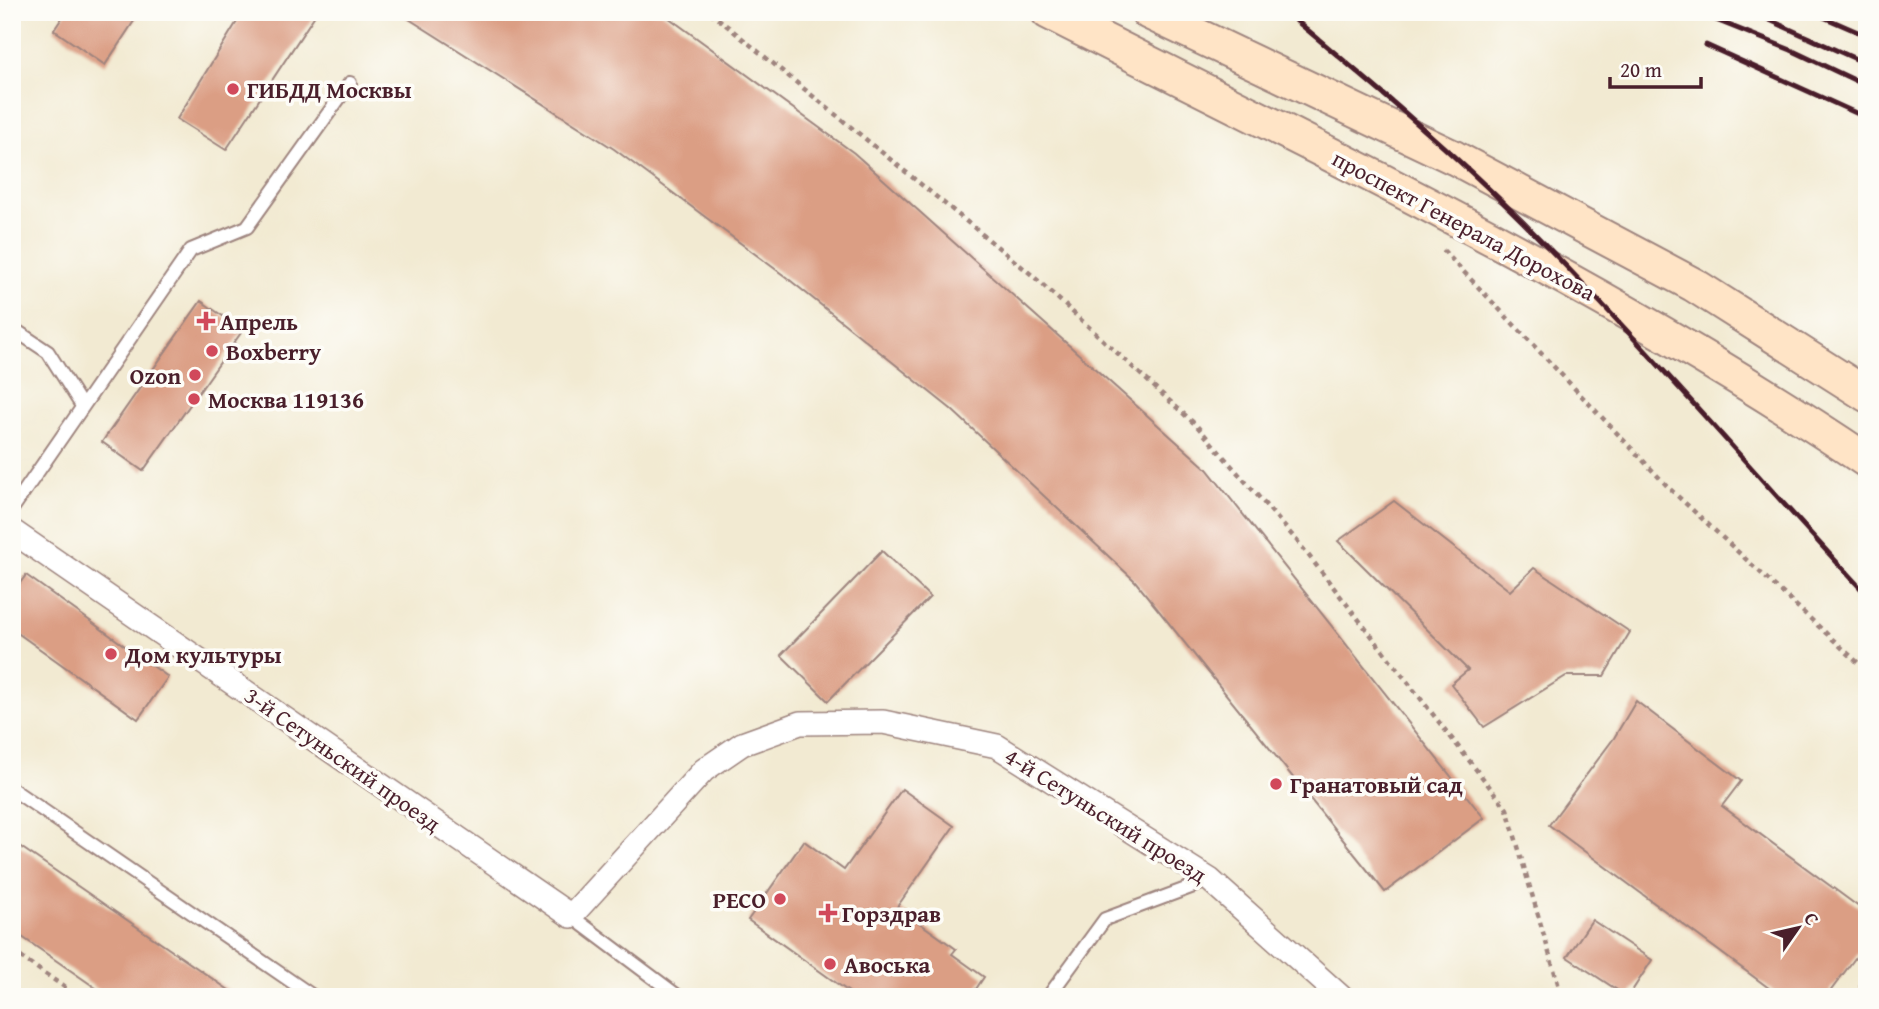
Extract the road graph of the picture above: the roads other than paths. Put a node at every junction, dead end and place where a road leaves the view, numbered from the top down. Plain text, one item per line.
1 (1048, 12) edge
2 (1148, 12) edge
3 (350, 83) dead end
4 (12, 328) edge
5 (1867, 395) edge
6 (82, 406) junction
7 (1867, 461) edge
8 (12, 509) edge
9 (12, 531) edge
10 (12, 789) edge
11 (1210, 880) junction
12 (571, 916) junction
13 (314, 997) edge
14 (679, 997) edge
15 (1048, 997) edge
16 (1341, 997) edge

1 - 7 main road, проспект Генерала Дорохова
2 - 5 main road
3 - 6 lane
4 - 6 lane
6 - 8 lane
9 - 12 street, 3-й Сетуньский проезд
10 - 13 lane
11 - 12 street, 4-й Сетуньский проезд
11 - 15 lane
11 - 16 street, 4-й Сетуньский проезд
12 - 14 lane

